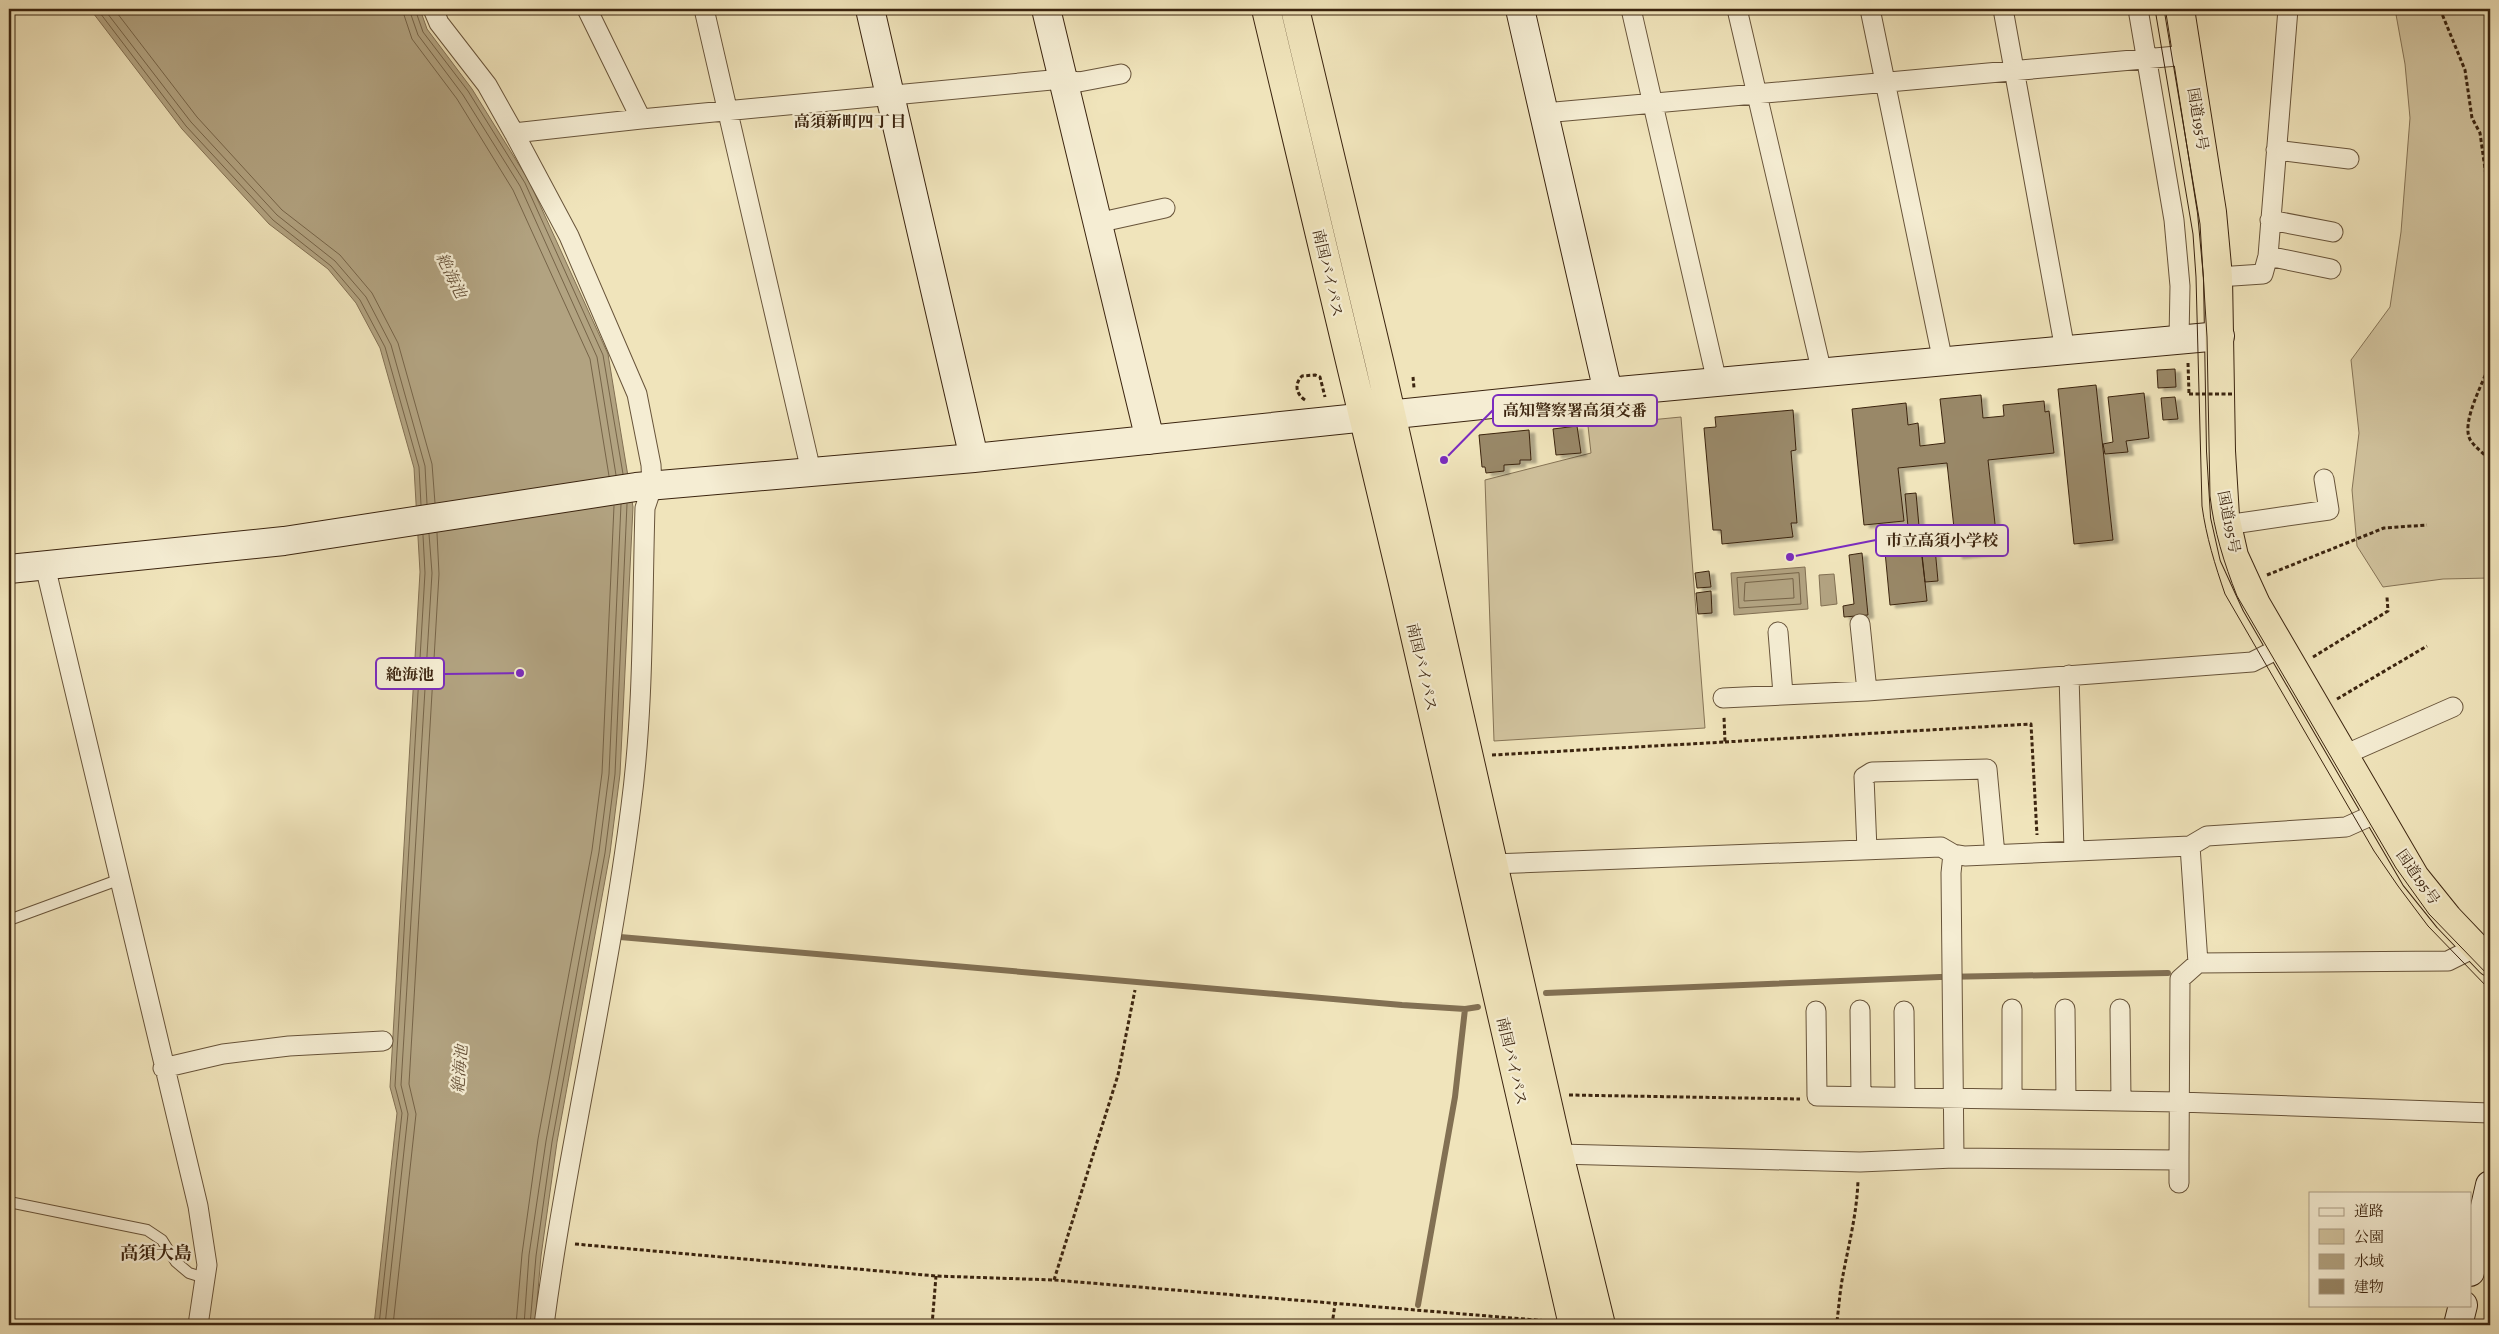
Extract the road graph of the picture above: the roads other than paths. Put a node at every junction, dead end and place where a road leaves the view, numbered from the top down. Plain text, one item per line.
1 (432, 9) edge
2 (586, 9) edge
3 (704, 9) edge
4 (870, 9) edge
5 (1046, 9) edge
6 (1266, 9) edge
7 (1295, 9) edge
8 (1520, 9) edge
9 (1631, 9) edge
10 (1737, 9) edge
11 (1870, 9) edge
12 (2003, 9) edge
13 (2138, 9) edge
14 (2180, 9) edge
15 (2288, 9) edge
16 (2188, 55) junction
17 (2146, 60) junction
18 (2014, 72) junction
19 (1120, 74) dead end
20 (1062, 80) junction
21 (1886, 83) junction
22 (1757, 95) junction
23 (890, 96) junction
24 (1653, 104) junction
25 (727, 111) junction
26 (1544, 113) junction
27 (641, 119) junction
28 (514, 134) junction
29 (2276, 150) junction
30 (2348, 159) dead end
31 (1165, 208) dead end
32 (2270, 220) junction
33 (1097, 223) junction
34 (2333, 232) dead end
35 (2268, 256) junction
36 (2331, 269) dead end
37 (2218, 277) junction
38 (2220, 336) junction
39 (2065, 350) junction
40 (2184, 351) junction
41 (1943, 362) junction
42 (1822, 373) junction
43 (1718, 382) junction
44 (1608, 392) junction
45 (1392, 416) junction
46 (1362, 418) junction
47 (1150, 440) junction
48 (974, 458) junction
49 (811, 471) junction
50 (2324, 479) dead end
51 (644, 487) junction
52 (2226, 526) junction
53 (45, 566) junction
54 (9, 569) edge
55 (1860, 624) dead end
56 (1778, 632) dead end
57 (2287, 658) junction
58 (2069, 675) junction
59 (1867, 690) junction
60 (1783, 694) junction
61 (1724, 698) road end
62 (2453, 707) dead end
63 (2344, 755) junction
64 (2378, 813) junction
65 (2190, 846) junction
66 (1867, 850) junction
67 (2074, 851) junction
68 (1953, 854) junction
69 (1995, 854) junction
70 (1492, 864) junction
71 (118, 880) junction
72 (9, 920) edge
73 (2482, 955) edge
74 (2198, 963) junction
75 (2012, 1009) dead end
76 (2065, 1009) dead end
77 (2120, 1009) dead end
78 (1860, 1010) dead end
79 (1816, 1011) dead end
80 (1904, 1011) dead end
81 (383, 1040) dead end
82 (164, 1068) junction
83 (1861, 1096) junction
84 (1905, 1097) junction
85 (1954, 1098) junction
86 (2012, 1098) junction
87 (2066, 1100) junction
88 (2121, 1101) junction
89 (2179, 1102) junction
90 (2490, 1113) edge
91 (1559, 1154) junction
92 (1954, 1158) junction
93 (2179, 1160) junction
94 (2179, 1183) dead end
95 (2490, 1184) edge
96 (9, 1202) edge
97 (2472, 1263) edge
98 (205, 1278) junction
99 (2463, 1306) edge
100 (1572, 1321) edge
101 (198, 1325) edge
102 (544, 1325) edge
103 (1601, 1325) edge
104 (2458, 1325) edge

1 - 28 street
2 - 27 street
3 - 25 street
4 - 23 street
5 - 20 street
6 - 46 highway, 南国バイパス
7 - 45 highway, 南国バイパス
8 - 26 street
9 - 24 street
10 - 22 street
11 - 21 street
12 - 18 street
13 - 17 street
14 - 16 highway, 国道195号
15 - 29 street
16 - 17 street
16 - 37 highway, 国道195号
17 - 18 street
17 - 40 street
18 - 21 street
18 - 39 street
19 - 20 street
20 - 23 street
20 - 33 street
21 - 22 street
21 - 41 street
22 - 24 street
22 - 42 street
23 - 25 street
23 - 48 street
24 - 26 street
24 - 43 street
25 - 27 street
25 - 49 street
26 - 44 street
27 - 28 street
28 - 51 street
29 - 30 street
29 - 32 street
31 - 33 street
32 - 34 street
32 - 35 street
33 - 47 street
35 - 36 street
35 - 37 street
37 - 38 highway, 国道195号
38 - 40 street
38 - 52 highway, 国道195号
39 - 40 street
39 - 41 street
41 - 42 street
42 - 43 street
43 - 44 street
44 - 45 street
45 - 46 street
45 - 70 highway, 南国バイパス
46 - 47 street
46 - 100 highway, 南国バイパス
47 - 48 street
48 - 49 street
49 - 51 street
50 - 52 street
51 - 53 street
51 - 102 street
52 - 57 highway, 国道195号
53 - 54 street
53 - 71 street
55 - 59 street
56 - 60 street
57 - 58 street
57 - 63 highway, 国道195号
58 - 59 street
58 - 67 street
59 - 60 street
60 - 61 street
62 - 63 street
63 - 64 highway, 国道195号
64 - 65 street
64 - 73 highway, 国道195号
65 - 67 street
65 - 74 street
66 - 68 street
66 - 69 street
66 - 70 street
67 - 69 street
68 - 69 street
68 - 85 street
70 - 91 highway, 南国バイパス
71 - 72 lane
71 - 82 street
73 - 74 street
74 - 89 street
75 - 86 street
76 - 87 street
77 - 88 street
78 - 83 street
79 - 83 street
80 - 84 street
81 - 82 street
82 - 98 street
83 - 84 street
84 - 85 street
85 - 86 street
85 - 92 street
86 - 87 street
87 - 88 street
88 - 89 street
89 - 90 street
89 - 93 street
91 - 92 street
91 - 103 highway, 南国バイパス
92 - 93 street
93 - 94 street
95 - 97 street
96 - 98 lane
98 - 101 street
99 - 104 street

